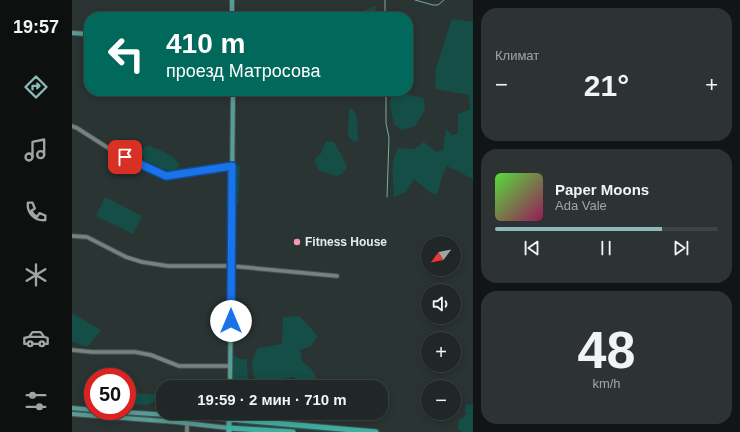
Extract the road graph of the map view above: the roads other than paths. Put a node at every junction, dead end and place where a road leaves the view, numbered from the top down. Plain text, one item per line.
1 (232, 0) edge
2 (232, 12) edge
3 (72, 33) edge
4 (84, 34) edge
5 (232, 96) edge
6 (72, 126) edge
7 (232, 166) junction
8 (72, 236) edge
9 (231, 266) junction
10 (337, 276) dead end
11 (72, 350) edge
12 (230, 366) junction
13 (230, 380) edge
14 (72, 408) edge
15 (84, 409) edge
16 (136, 413) edge
17 (72, 414) edge
18 (156, 415) edge
19 (188, 420) edge
20 (230, 420) edge
21 (266, 420) edge
22 (176, 422) joint
23 (187, 423) junction
24 (229, 430) edge
25 (186, 432) edge
26 (293, 432) edge
27 (376, 432) edge

1 - 2 main road
3 - 4 main road
5 - 7 main road
6 - 7 street
7 - 9 main road
8 - 9 street
9 - 10 street
9 - 12 main road
11 - 12 street
12 - 13 main road
14 - 15 main road
16 - 18 main road
17 - 22 main road
19 - 23 main road
20 - 24 highway
21 - 27 highway
22 - 23 main road
23 - 24 main road
23 - 25 street
24 - 26 highway

